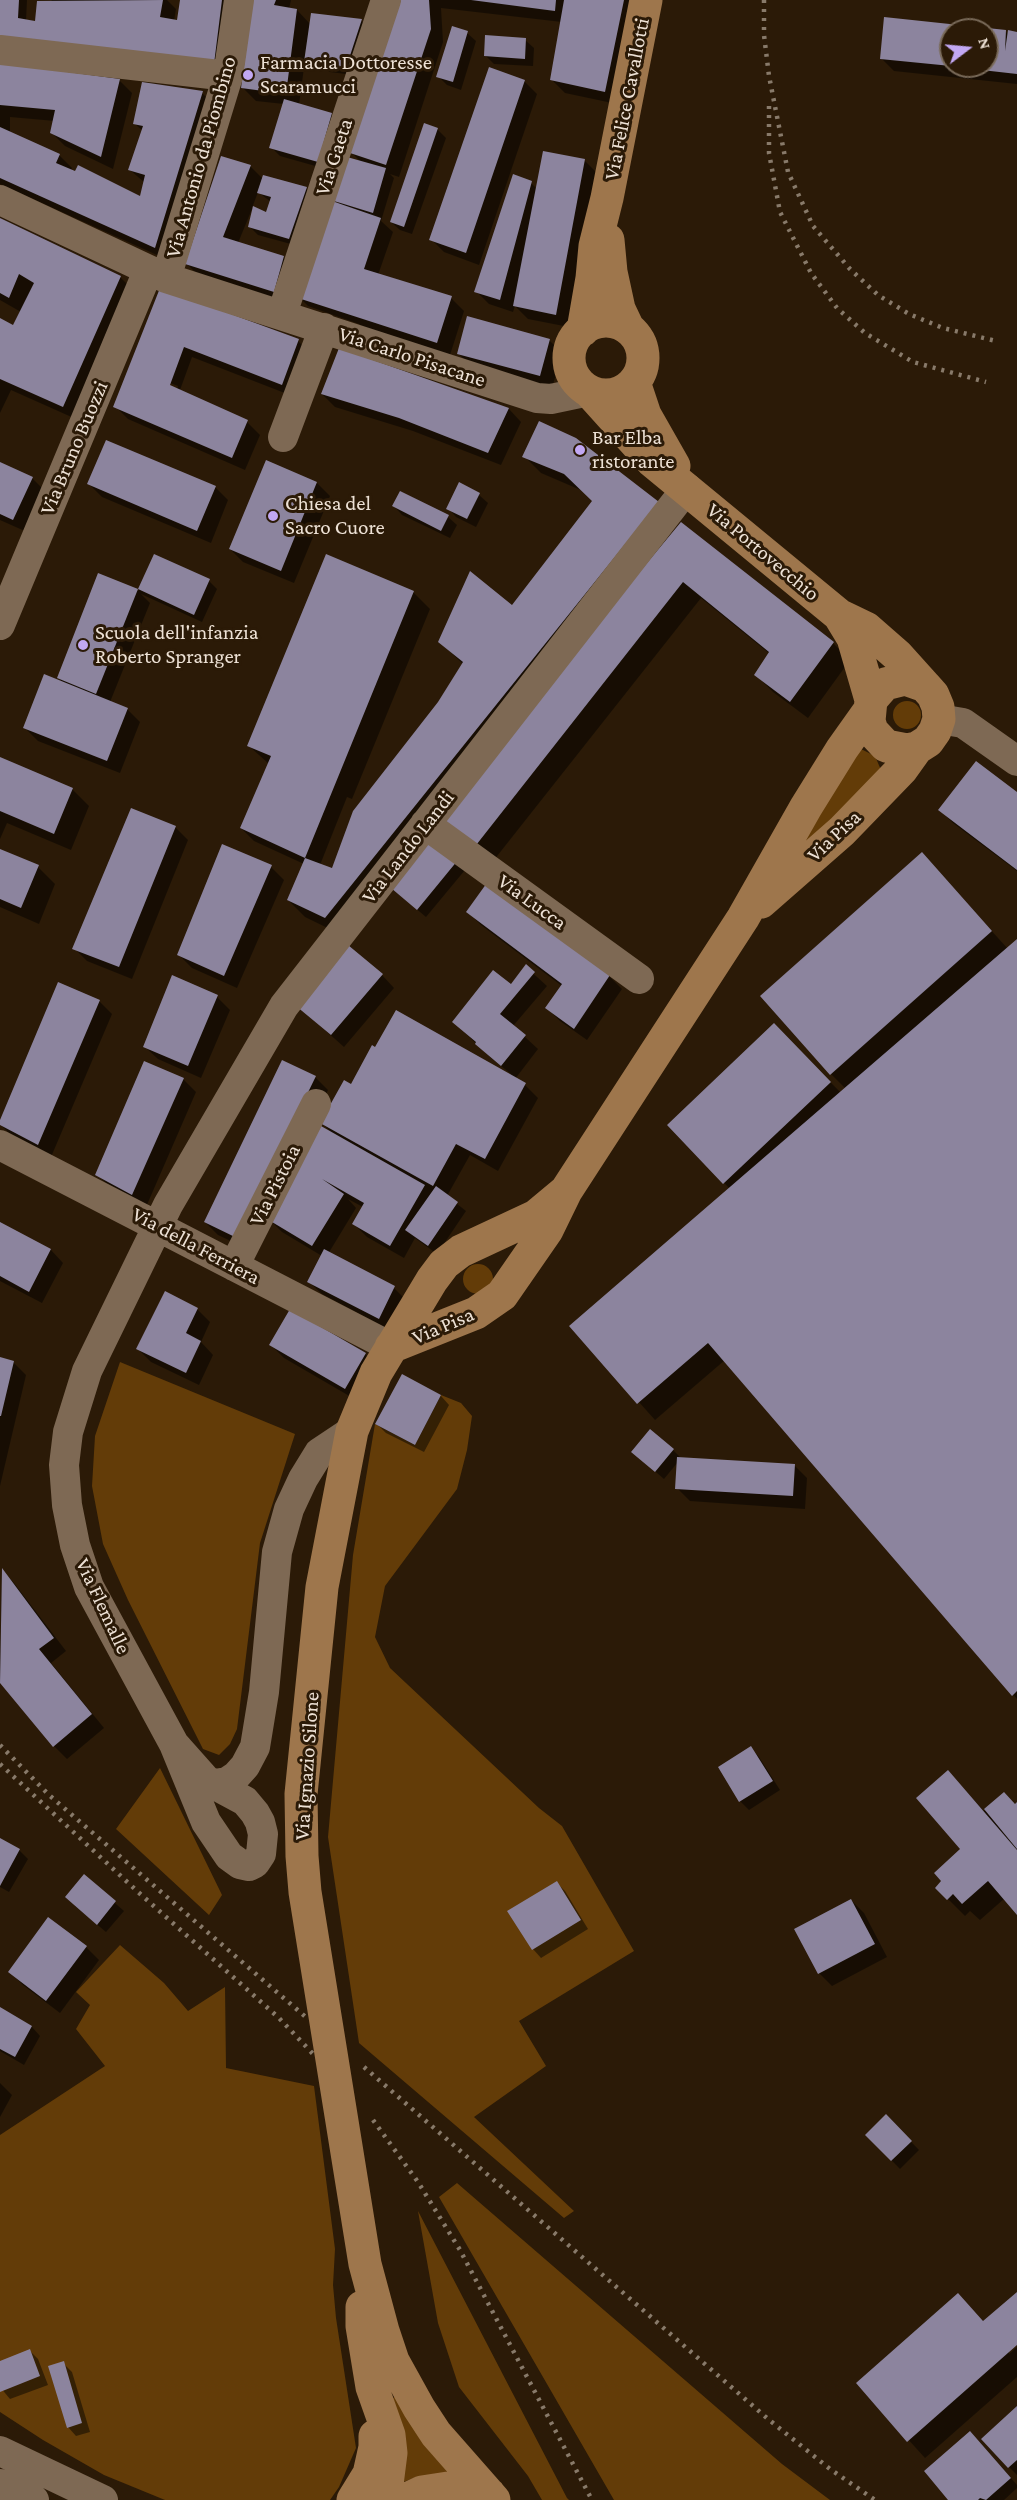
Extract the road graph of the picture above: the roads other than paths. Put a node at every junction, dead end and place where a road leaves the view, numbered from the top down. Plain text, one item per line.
1 (239, 0) edge
2 (386, 0) edge
3 (646, 0) edge
4 (0, 50) edge
5 (228, 76) junction
6 (607, 198) junction
7 (0, 200) edge
8 (157, 274) junction
9 (282, 314) junction
10 (324, 328) junction
11 (628, 328) junction
12 (583, 330) junction
13 (634, 382) junction
14 (589, 391) junction
15 (283, 437) dead end
16 (687, 488) junction
17 (839, 615) junction
18 (0, 625) edge
19 (925, 686) junction
20 (870, 705) junction
21 (939, 719) junction
22 (917, 748) junction
23 (1017, 761) edge
24 (425, 824) junction
25 (743, 918) junction
26 (639, 979) dead end
27 (316, 1104) dead end
28 (0, 1145) edge
29 (566, 1191) junction
30 (159, 1226) junction
31 (482, 1243) junction
32 (234, 1266) junction
33 (512, 1281) junction
34 (392, 1347) junction
35 (352, 1431) junction
36 (174, 1744) junction
37 (215, 1784) junction
38 (365, 2264) junction
39 (372, 2386) junction
40 (0, 2451) edge
41 (0, 2484) edge
42 (492, 2497) edge
43 (34, 2500) edge
44 (103, 2500) edge
45 (353, 2500) edge
46 (385, 2500) edge
47 (405, 2500) edge

1 - 5 street, Via Antonio da Piombino
2 - 9 street, Via Gaeta
3 - 6 main road, Via Felice Cavallotti
4 - 5 street
5 - 8 street, Via Antonio da Piombino
6 - 11 main road, Via Felice Cavallotti
6 - 12 main road, Via Felice Cavallotti
7 - 8 street, Via Carlo Pisacane
8 - 9 street, Via Carlo Pisacane
8 - 18 street, Via Bruno Buozzi
9 - 10 street, Via Carlo Pisacane
10 - 14 street, Via Carlo Pisacane
10 - 15 street
11 - 12 main road
11 - 13 main road, Via Felice Cavallotti
12 - 14 main road, Via Felice Cavallotti
13 - 14 main road
13 - 16 main road
14 - 16 main road
16 - 17 main road, Via Portovecchio
16 - 24 street, Via Lando Landi
17 - 19 main road, Via Portovecchio
17 - 20 main road, Via Portovecchio
19 - 20 main road
19 - 21 main road
20 - 22 main road
20 - 25 main road, Via Pisa
21 - 22 main road
21 - 23 street
22 - 25 main road, Via Pisa
24 - 26 street, Via Lucca
24 - 30 street, Via Lando Landi
25 - 29 main road, Via Pisa
27 - 32 street, Via Pistoia
28 - 30 street, Via della Ferriera
29 - 31 main road, Via Pisa
29 - 33 main road, Via Pisa
30 - 32 street, Via della Ferriera
30 - 36 street, Via Flemalle
31 - 33 main road
31 - 34 main road, Via Pisa
32 - 34 street, Via della Ferriera
33 - 34 main road, Via Pisa
34 - 35 main road, Via Ignazio Silone
35 - 37 street
35 - 38 main road, Via Ignazio Silone
36 - 37 street, Via Flemalle
36 - 37 street, Via Flemalle
38 - 39 main road, Via Ignazio Silone
38 - 42 main road, Via Ignazio Silone
39 - 45 main road
39 - 46 main road, Via Ignazio Silone
40 - 44 street
41 - 43 street
42 - 47 main road

